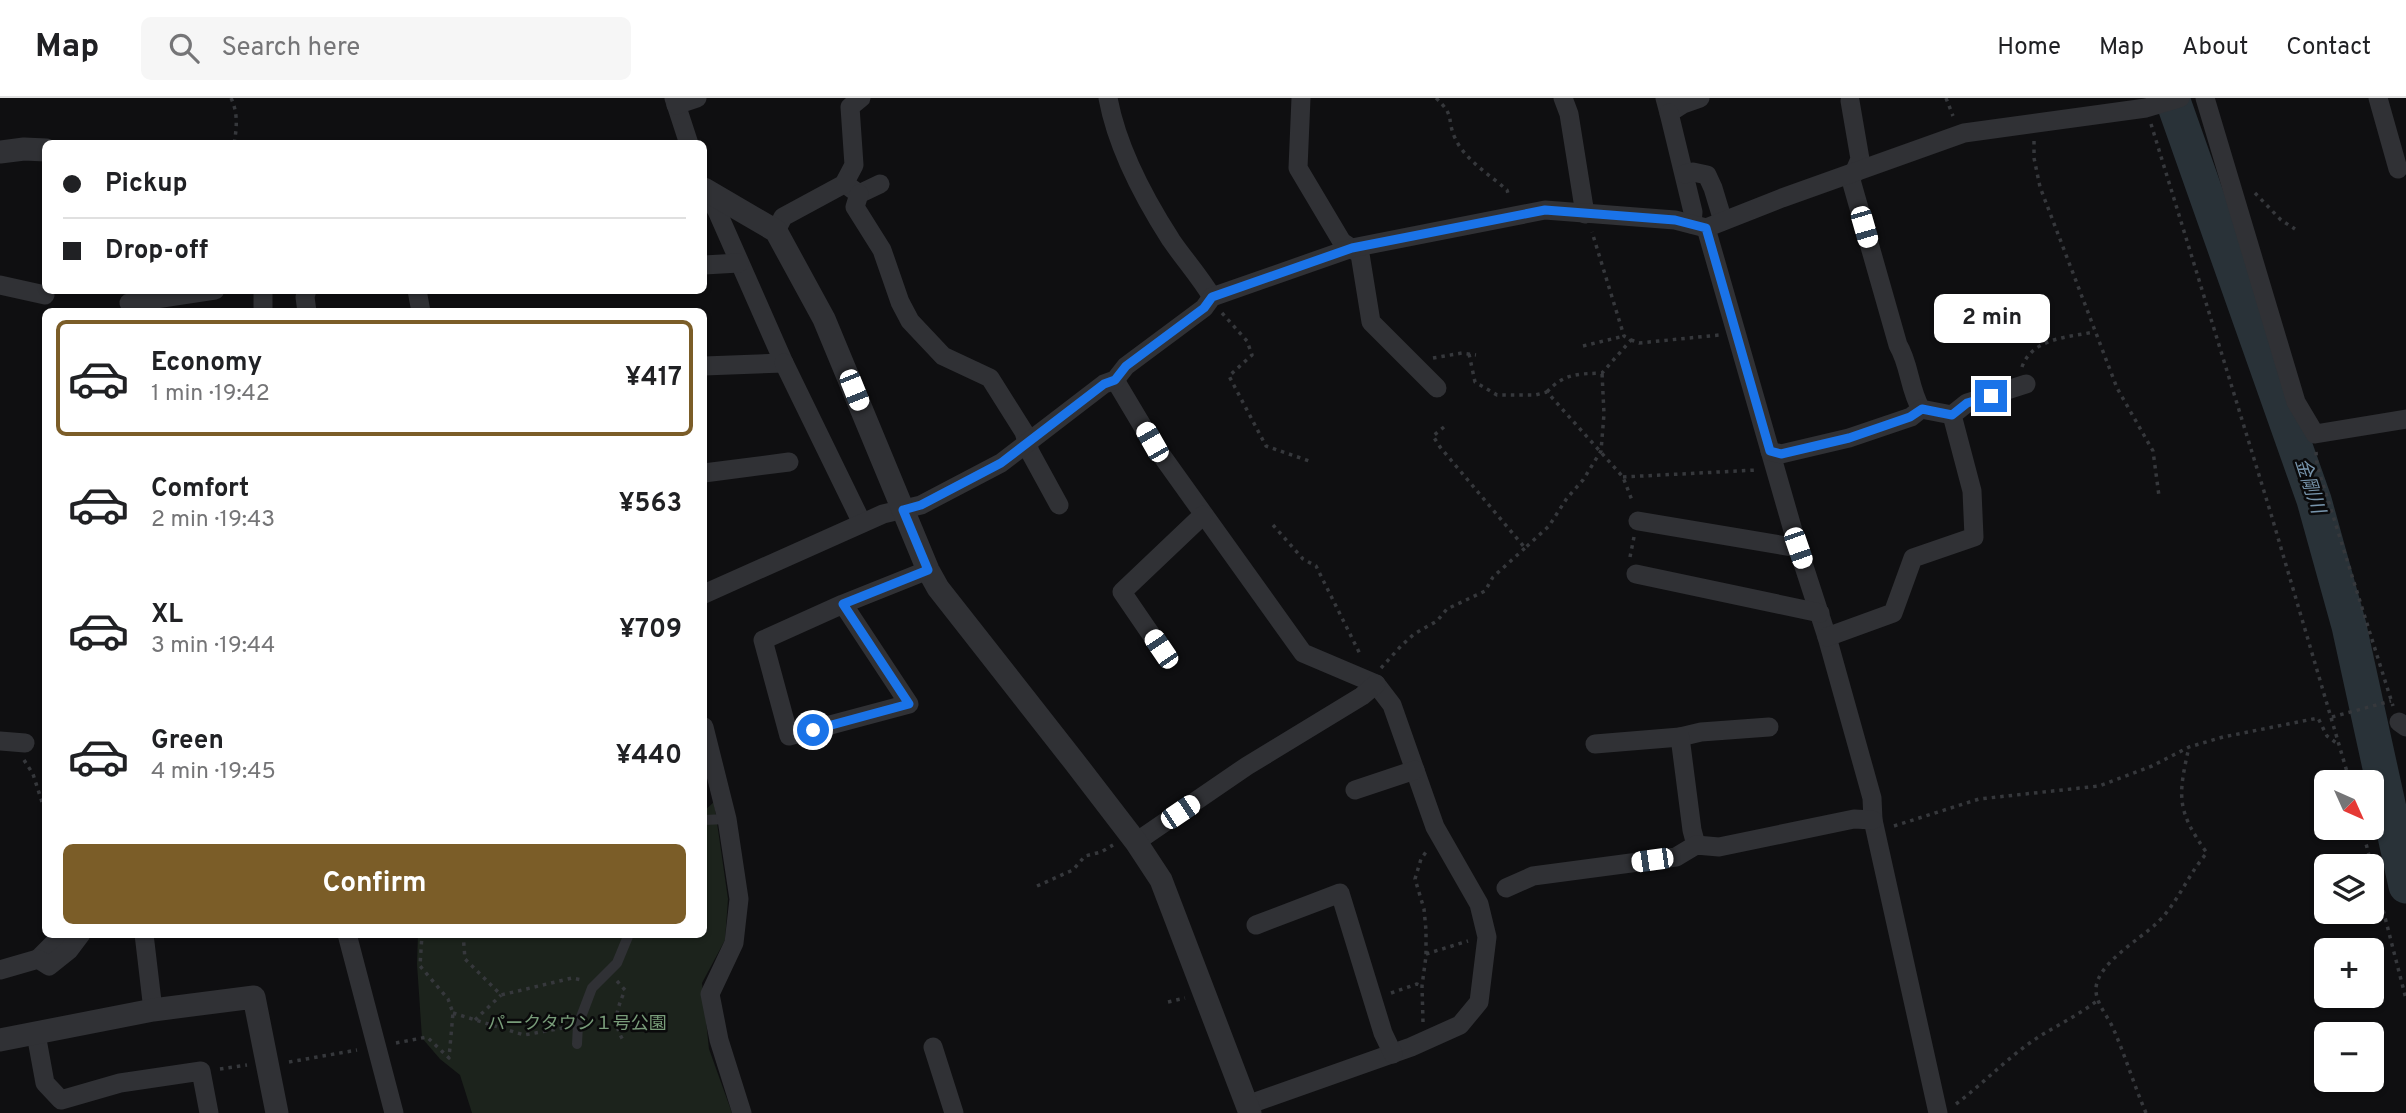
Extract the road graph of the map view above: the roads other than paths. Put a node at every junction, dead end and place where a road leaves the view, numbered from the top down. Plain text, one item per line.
1 (697, 98) edge
2 (861, 98) edge
3 (1108, 98) edge
4 (1301, 98) edge
5 (1563, 98) edge
6 (1700, 98) edge
7 (2180, 98) edge
8 (2205, 98) edge
9 (2378, 98) edge
10 (1850, 101) dead end
11 (675, 102) edge
12 (1667, 106) edge
13 (688, 140) edge
14 (42, 150) edge
15 (0, 152) edge
16 (2398, 169) dead end
17 (1857, 170) junction
18 (1685, 174) junction
19 (880, 184) dead end
20 (851, 189) junction
21 (707, 191) edge
22 (707, 194) edge
23 (1586, 214) junction
24 (1707, 224) junction
25 (776, 231) junction
26 (1352, 248) junction
27 (739, 263) junction
28 (707, 265) edge
29 (0, 285) edge
30 (202, 294) edge
31 (45, 295) dead end
32 (1212, 297) junction
33 (129, 303) dead end
34 (169, 304) edge
35 (783, 363) junction
36 (707, 366) edge
37 (1115, 380) junction
38 (2020, 386) road end
39 (1437, 388) dead end
40 (1922, 409) junction
41 (1952, 415) junction
42 (2406, 419) edge
43 (1026, 444) junction
44 (1773, 459) junction
45 (789, 462) dead end
46 (707, 473) edge
47 (1059, 505) dead end
48 (903, 510) junction
49 (1203, 516) junction
50 (1638, 521) road end
51 (863, 523) junction
52 (1798, 548) junction
53 (928, 570) junction
54 (1636, 574) road end
55 (707, 593) edge
56 (843, 604) junction
57 (1820, 613) junction
58 (1827, 637) junction
59 (1161, 649) dead end
60 (1376, 684) junction
61 (1769, 727) dead end
62 (1680, 737) junction
63 (707, 739) edge
64 (0, 741) edge
65 (25, 743) road end
66 (1595, 744) dead end
67 (1415, 770) junction
68 (1355, 790) dead end
69 (727, 819) junction
70 (707, 820) edge
71 (1873, 820) junction
72 (1131, 836) junction
73 (1696, 845) junction
74 (1506, 888) dead end
75 (1256, 925) dead end
76 (59, 938) edge
77 (78, 938) edge
78 (144, 938) edge
79 (348, 938) edge
80 (627, 938) edge
81 (38, 959) junction
82 (0, 970) edge
83 (153, 1010) junction
84 (36, 1034) junction
85 (0, 1040) edge
86 (577, 1044) dead end
87 (933, 1047) dead end
88 (1393, 1054) junction
89 (62, 1106) edge
90 (1248, 1109) edge
91 (1944, 1110) edge
92 (209, 1113) edge
93 (277, 1113) edge
94 (394, 1113) edge
95 (741, 1113) edge
96 (954, 1113) edge

1 - 11 street
2 - 20 street
3 - 32 street
4 - 26 street
5 - 23 street
6 - 12 street
7 - 17 street
8 - 42 street
9 - 16 street
10 - 17 street
11 - 13 street
12 - 18 street
14 - 15 street
17 - 24 street
17 - 40 street
18 - 24 street
18 - 24 street
19 - 20 street
20 - 25 street
20 - 43 street
21 - 25 street
22 - 27 street
23 - 24 street
23 - 26 street
24 - 44 street
25 - 48 street
26 - 32 street
26 - 39 street
27 - 28 street
27 - 35 street
29 - 31 street
30 - 34 street
32 - 37 street
33 - 34 street
35 - 36 street
35 - 51 street
37 - 43 street
37 - 49 street
38 - 41 street
40 - 41 street
40 - 44 street
41 - 58 street
43 - 47 street
43 - 48 street
44 - 52 street
45 - 46 street
48 - 51 street
48 - 53 street
49 - 59 street
49 - 60 street
50 - 52 street
51 - 55 street
52 - 57 street
53 - 56 street
53 - 72 street
54 - 57 street
56 - 56 street
57 - 58 street
58 - 71 street
60 - 67 street
60 - 72 street
61 - 62 street
62 - 66 street
62 - 73 street
63 - 69 street
64 - 65 street
67 - 68 street
67 - 88 street
69 - 70 lane
69 - 95 street
71 - 73 street
71 - 91 street
72 - 90 street
73 - 74 street
75 - 88 street
76 - 81 street
77 - 81 street
78 - 83 street
79 - 94 street
80 - 86 lane
81 - 82 street
83 - 84 street
83 - 93 street
84 - 85 street
84 - 89 street
87 - 96 street
88 - 90 street
89 - 92 street

